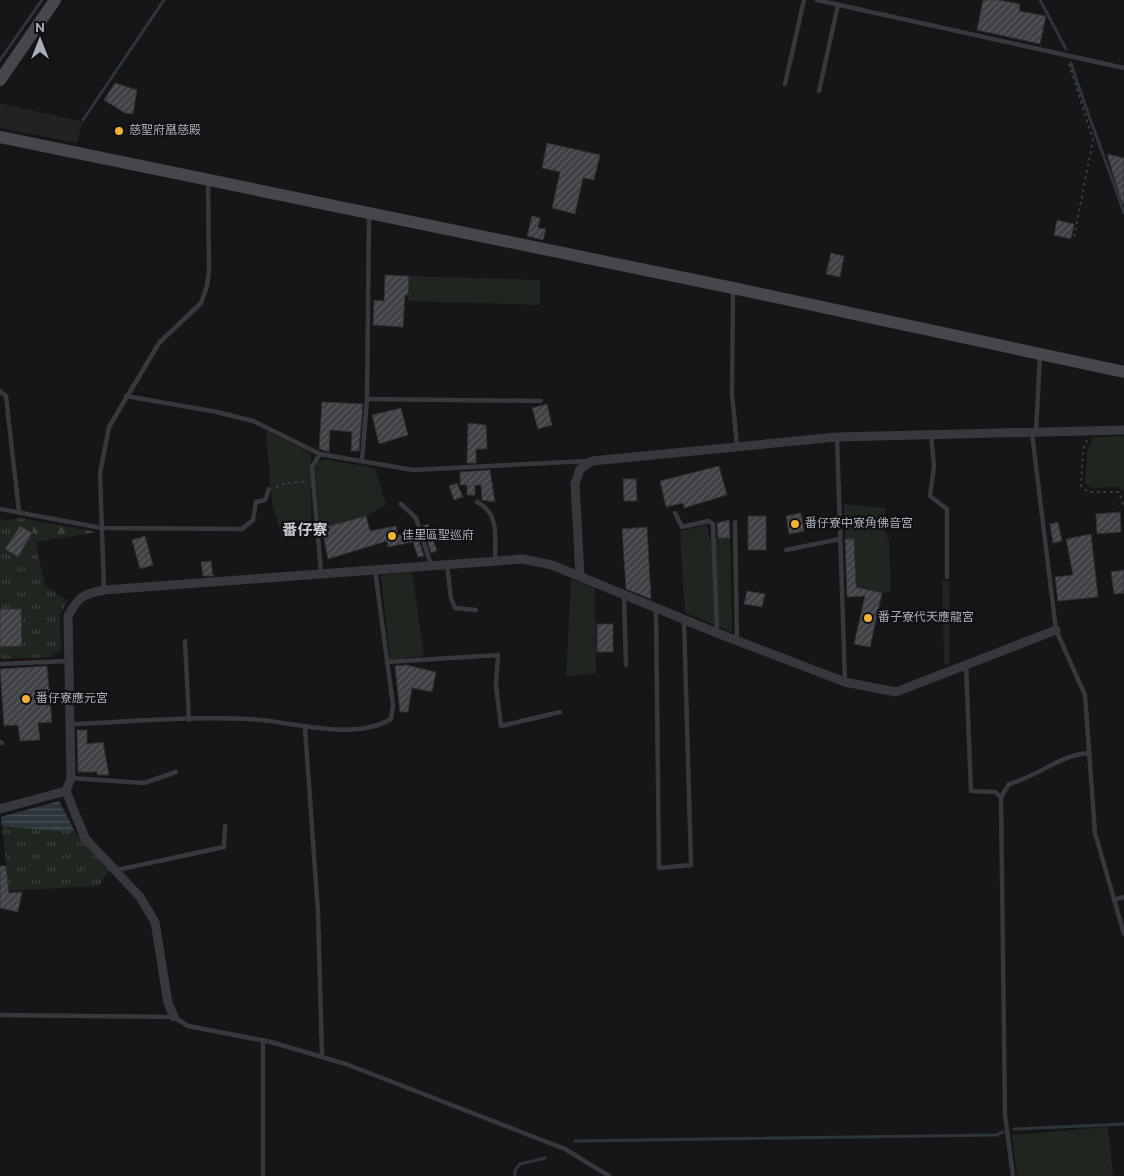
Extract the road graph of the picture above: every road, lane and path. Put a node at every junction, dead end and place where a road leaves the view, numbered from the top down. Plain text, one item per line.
1 (54, 0) edge
2 (804, 0) edge
3 (817, 0) edge
4 (838, 5) junction
5 (1066, 55) junction
6 (1124, 68) edge
7 (0, 80) edge
8 (785, 84) dead end
9 (820, 91) dead end
10 (0, 137) edge
11 (208, 179) junction
12 (368, 213) junction
13 (1074, 237) dead end
14 (733, 288) junction
15 (1040, 356) junction
16 (1124, 372) edge
17 (0, 391) edge
18 (126, 396) junction
19 (368, 399) junction
20 (541, 401) dead end
21 (1124, 430) edge
22 (1091, 431) junction
23 (1034, 432) junction
24 (931, 435) junction
25 (837, 437) junction
26 (737, 446) junction
27 (320, 454) junction
28 (592, 461) junction
29 (362, 462) junction
30 (313, 481) junction
31 (269, 490) joint
32 (477, 502) dead end
33 (401, 504) dead end
34 (1124, 508) edge
35 (0, 509) edge
36 (19, 512) junction
37 (675, 513) dead end
38 (735, 522) dead end
39 (102, 528) junction
40 (840, 538) junction
41 (786, 550) dead end
42 (495, 561) junction
43 (446, 564) junction
44 (431, 565) junction
45 (375, 570) junction
46 (321, 574) junction
47 (580, 576) junction
48 (947, 577) dead end
49 (104, 590) junction
50 (624, 596) junction
51 (656, 609) junction
52 (476, 610) dead end
53 (684, 620) junction
54 (1056, 630) junction
55 (717, 633) junction
56 (185, 641) dead end
57 (738, 641) junction
58 (68, 661) junction
59 (387, 662) junction
60 (0, 664) edge
61 (626, 665) dead end
62 (966, 665) junction
63 (845, 682) junction
64 (560, 712) dead end
65 (189, 720) junction
66 (70, 724) junction
67 (305, 728) junction
68 (1090, 752) junction
69 (176, 772) dead end
70 (71, 778) junction
71 (66, 791) junction
72 (1001, 797) junction
73 (0, 809) edge
74 (225, 826) dead end
75 (114, 870) junction
76 (1124, 897) edge
77 (1114, 900) junction
78 (1124, 934) edge
79 (0, 1015) edge
80 (174, 1017) junction
81 (263, 1040) junction
82 (322, 1055) junction
83 (263, 1176) edge
84 (609, 1176) edge
85 (1013, 1176) edge

1 - 7 street
2 - 8 lane
3 - 4 lane
4 - 5 lane
4 - 9 lane
5 - 6 lane
5 - 13 path
10 - 11 street
11 - 12 street
11 - 18 lane
12 - 14 street
12 - 19 lane
14 - 15 street
14 - 26 lane
15 - 16 street
15 - 23 lane
17 - 36 lane
18 - 27 lane
18 - 39 lane
19 - 20 lane
19 - 29 lane
21 - 22 street
22 - 23 street
22 - 34 path
23 - 24 street
23 - 54 lane
24 - 25 street
24 - 48 lane
25 - 26 street
25 - 40 lane
26 - 28 street
27 - 29 lane
27 - 30 lane
28 - 29 lane
28 - 47 street
30 - 31 path
30 - 46 lane
31 - 39 lane
32 - 42 lane
33 - 44 lane
35 - 36 lane
36 - 39 lane
37 - 55 lane
38 - 57 lane
39 - 49 lane
40 - 41 lane
40 - 63 lane
42 - 43 street
42 - 47 street
43 - 44 street
43 - 52 lane
44 - 45 street
45 - 46 street
45 - 59 lane
46 - 49 street
47 - 50 street
49 - 58 street
50 - 51 street
50 - 61 lane
51 - 53 street
51 - 53 lane
53 - 55 street
54 - 62 street
54 - 68 lane
55 - 57 street
56 - 65 lane
57 - 63 street
58 - 60 lane
58 - 66 street
59 - 64 lane
59 - 67 lane
62 - 63 street
62 - 72 lane
65 - 66 lane
65 - 67 lane
66 - 70 street
67 - 82 lane
68 - 72 lane
68 - 77 lane
69 - 70 lane
70 - 71 street
71 - 73 street
71 - 75 street
72 - 85 lane
74 - 75 lane
75 - 80 street
76 - 77 lane
77 - 78 lane
79 - 80 lane
80 - 81 lane
81 - 82 lane
81 - 83 lane
82 - 84 lane

